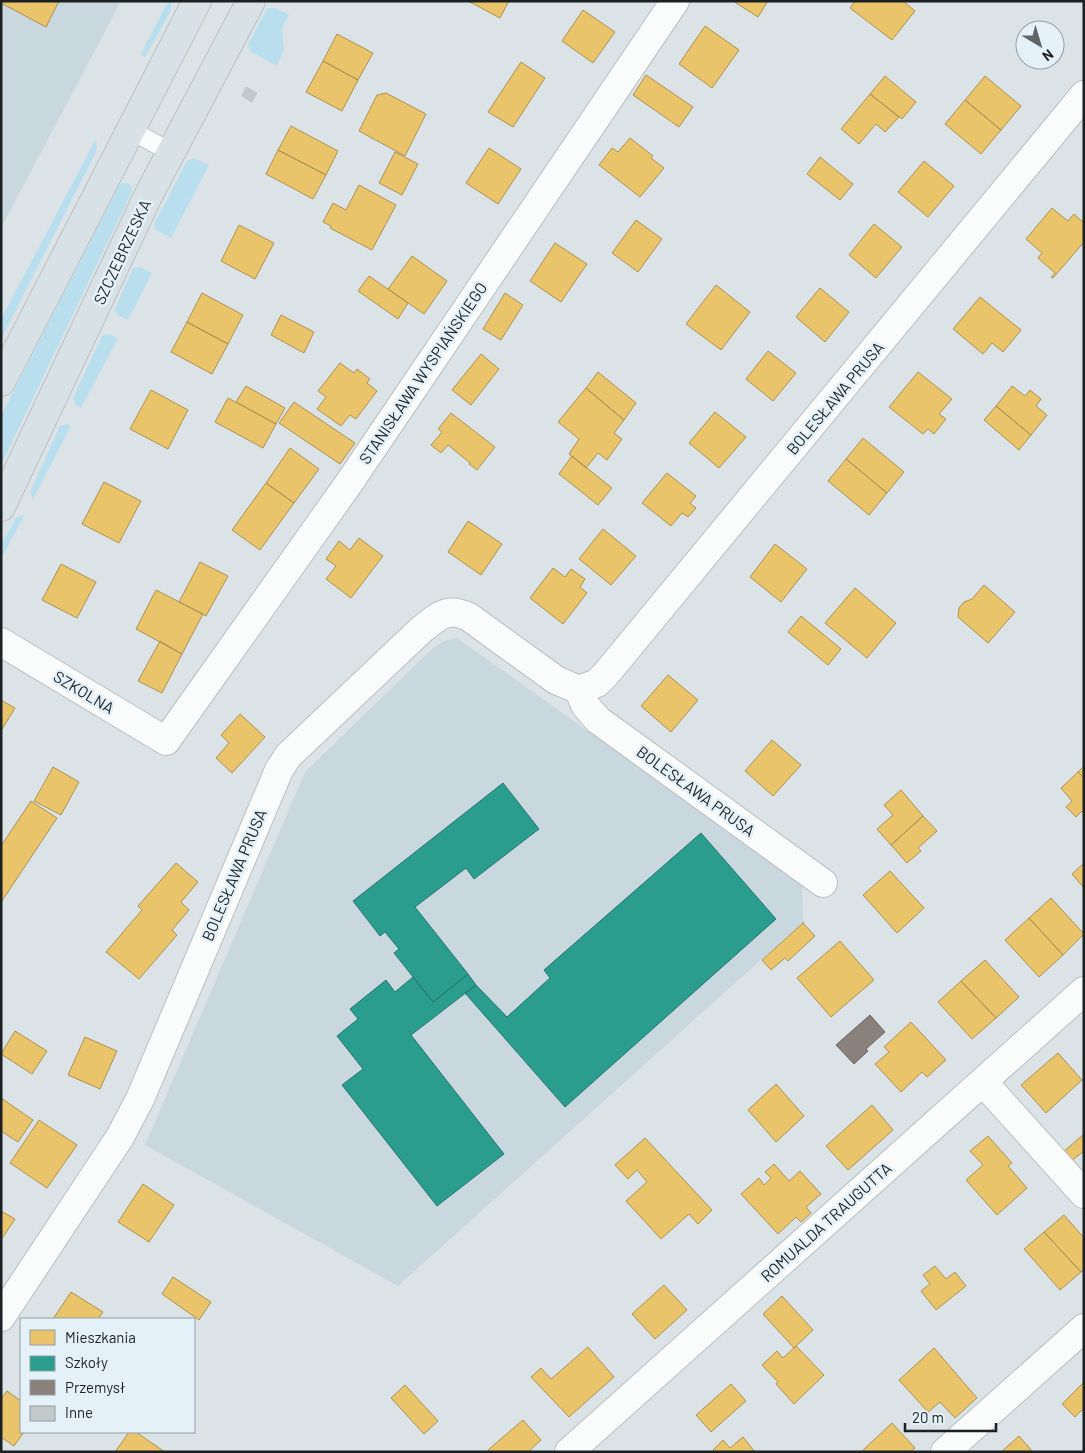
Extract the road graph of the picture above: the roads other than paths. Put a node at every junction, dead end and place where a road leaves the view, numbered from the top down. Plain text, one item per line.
1 (197, 1) edge
2 (251, 1) edge
3 (676, 1) edge
4 (1084, 95) edge
5 (130, 130) junction
6 (171, 152) junction
7 (1, 382) edge
8 (1, 507) edge
9 (1, 642) edge
10 (579, 690) junction
11 (166, 741) joint
12 (823, 883) dead end
13 (1084, 991) edge
14 (984, 1082) junction
15 (1084, 1194) edge
16 (1, 1317) edge
17 (1084, 1328) edge
18 (568, 1452) edge
19 (945, 1452) edge

1 - 5 main road
2 - 6 main road, SZCZEBRZESKA
3 - 11 street, STANISŁAWA WYSPIAŃSKIEGO
4 - 10 street, BOLESŁAWA PRUSA
5 - 6 lane
5 - 7 main road
6 - 8 main road, SZCZEBRZESKA
9 - 11 street, SZKOLNA
10 - 12 street, BOLESŁAWA PRUSA
10 - 16 street, BOLESŁAWA PRUSA
13 - 14 street, ROMUALDA TRAUGUTTA
14 - 15 street
14 - 18 street, ROMUALDA TRAUGUTTA
17 - 19 street

